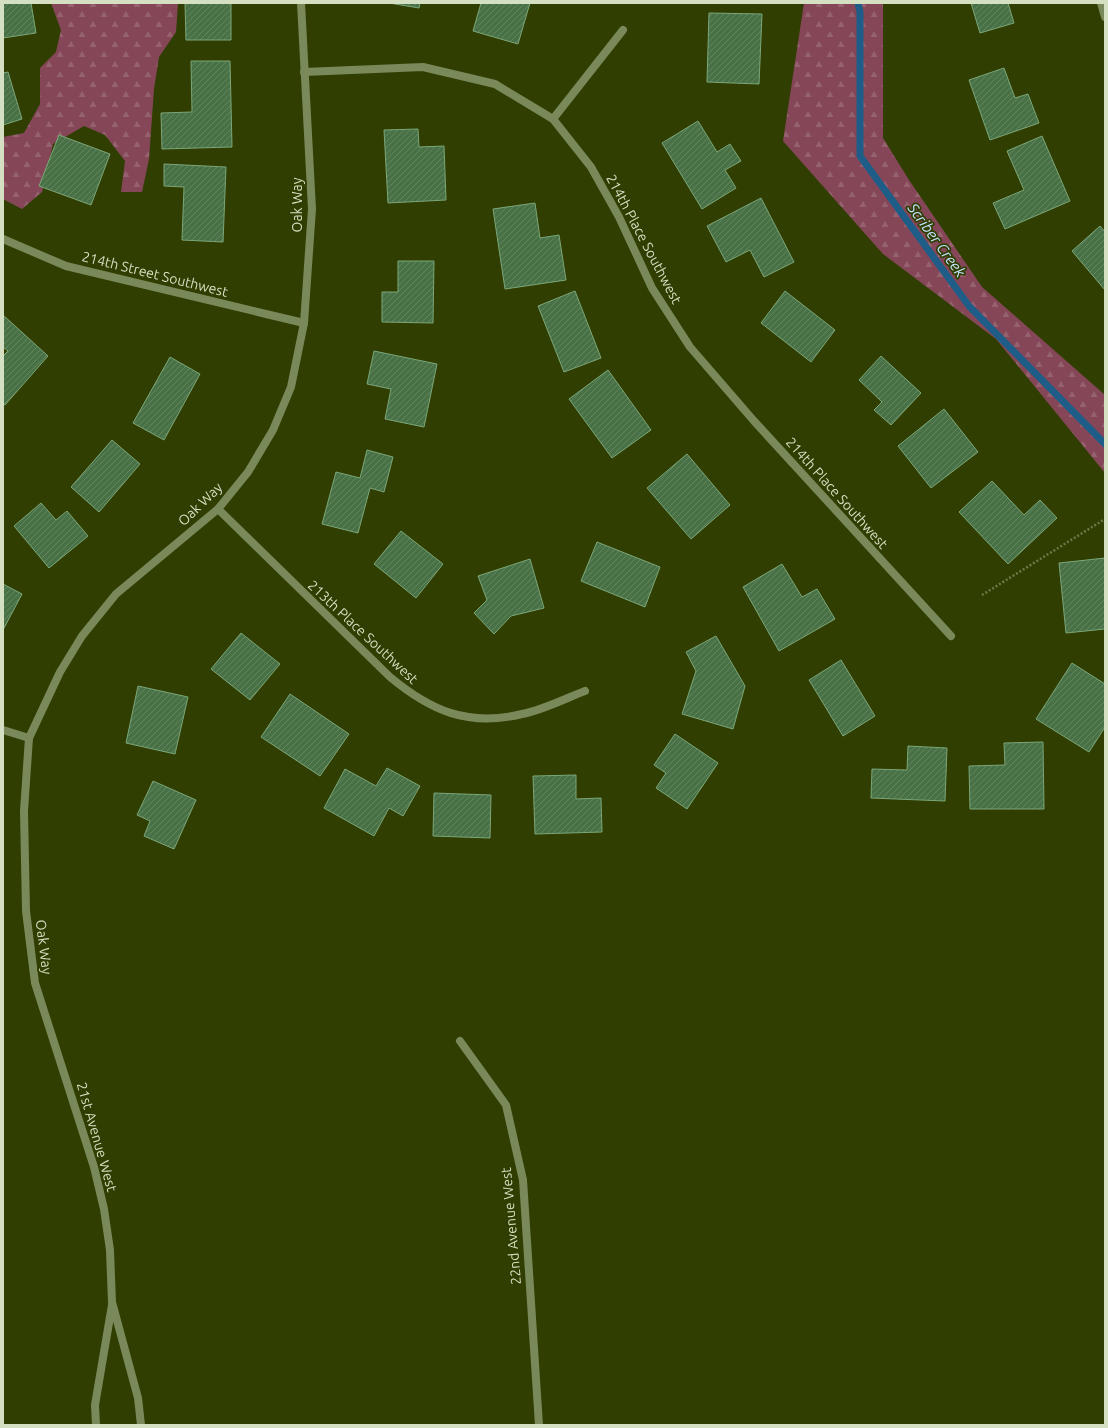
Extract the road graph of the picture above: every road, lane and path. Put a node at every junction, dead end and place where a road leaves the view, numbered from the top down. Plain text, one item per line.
1 (301, 3) edge
2 (1101, 3) edge
3 (1105, 17) edge
4 (623, 30) dead end
5 (304, 72) junction
6 (553, 119) junction
7 (3, 239) edge
8 (304, 324) junction
9 (218, 509) junction
10 (1105, 519) edge
11 (982, 595) dead end
12 (951, 636) dead end
13 (585, 691) dead end
14 (3, 730) edge
15 (29, 738) junction
16 (35, 983) joint
17 (460, 1042) dead end
18 (112, 1302) junction
19 (96, 1425) edge
20 (141, 1425) edge
21 (539, 1425) edge

1 - 5 street, Oak Way
2 - 3 street
4 - 6 street
5 - 6 street, 214th Place Southwest
5 - 8 street, Oak Way
6 - 12 street, 214th Place Southwest
7 - 8 street, 214th Street Southwest
8 - 9 street, Oak Way
9 - 13 street, 213th Place Southwest
9 - 15 street, Oak Way
10 - 11 path
14 - 15 street
15 - 16 street, Oak Way
16 - 18 street, 21st Avenue West
17 - 21 street, 22nd Avenue West
18 - 19 street, 21st Avenue West
18 - 20 street, 21st Avenue West

